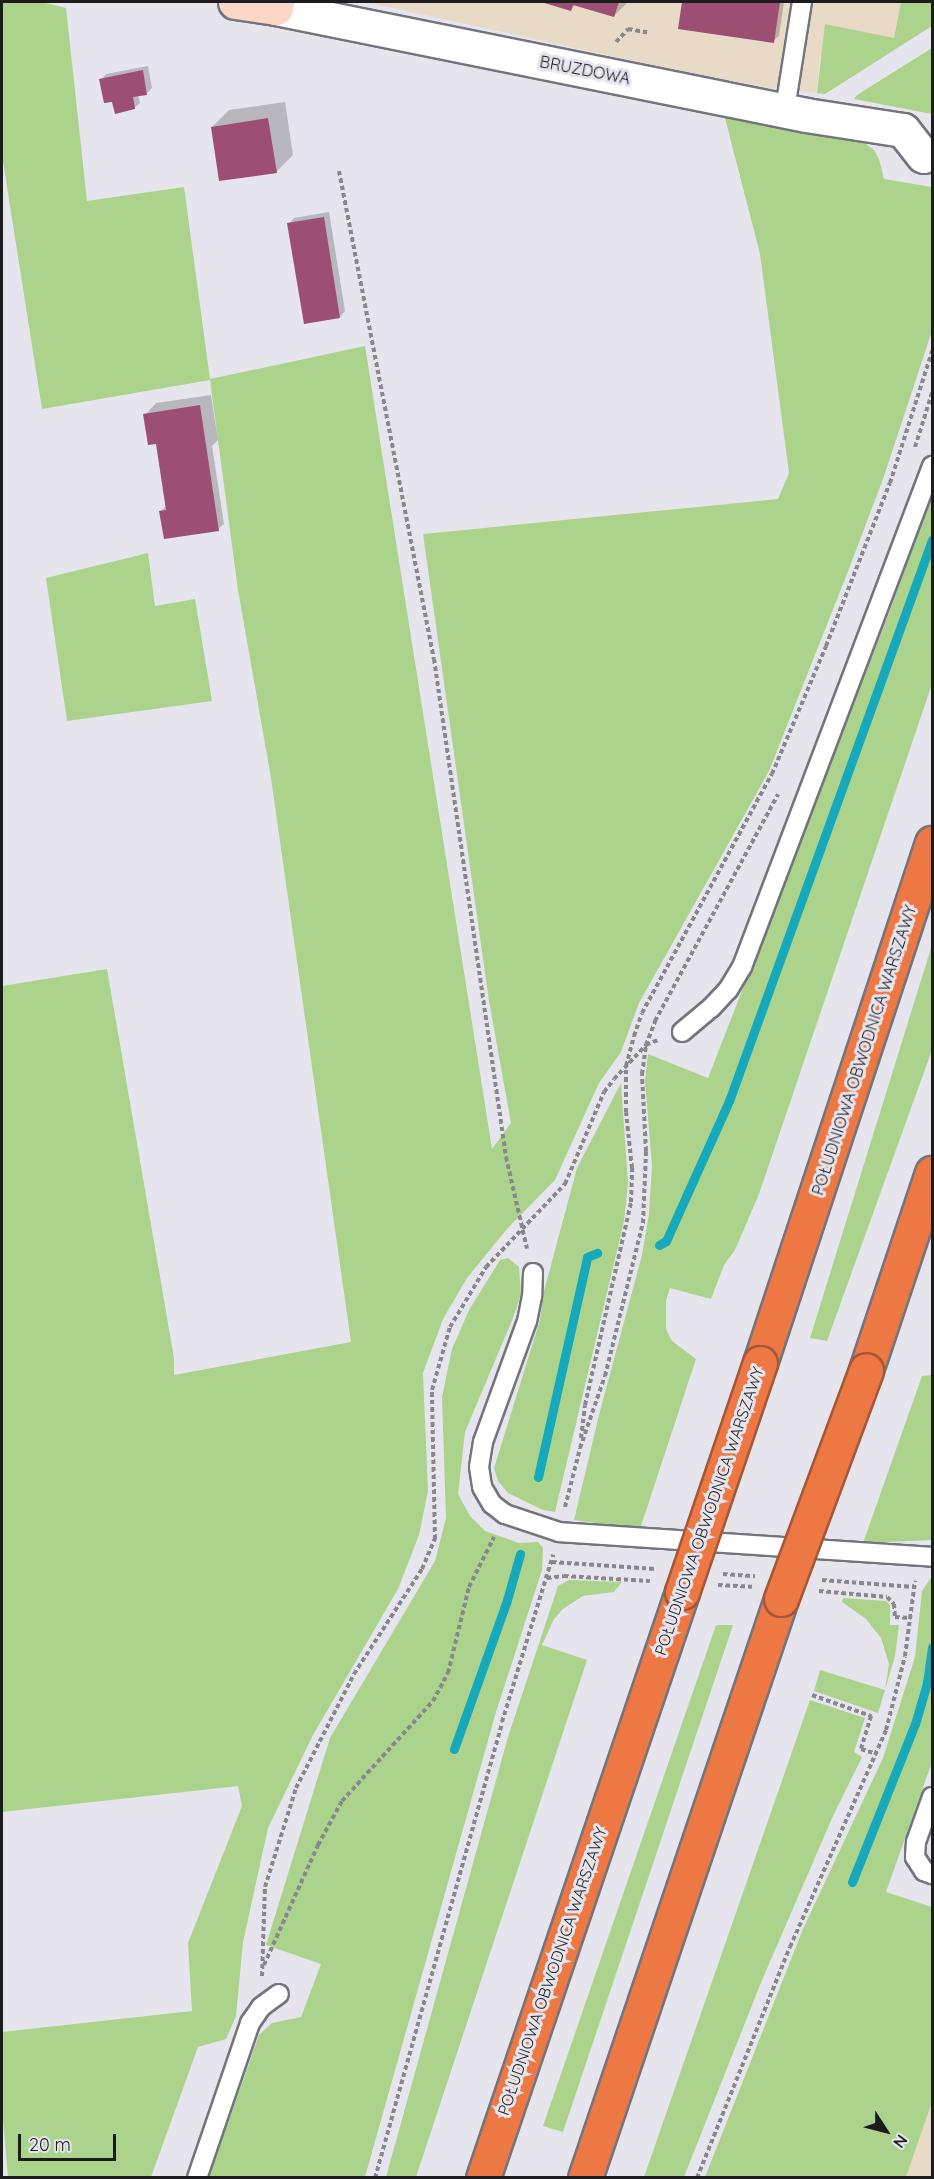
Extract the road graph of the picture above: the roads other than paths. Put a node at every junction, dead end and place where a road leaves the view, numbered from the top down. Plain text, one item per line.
1 (235, 2) edge
2 (802, 2) edge
3 (276, 5) edge
4 (785, 110) junction
5 (928, 157) edge
6 (933, 466) edge
7 (933, 843) edge
8 (682, 1032) road end
9 (933, 1173) edge
10 (533, 1273) dead end
11 (933, 1557) edge
12 (933, 1797) edge
13 (933, 1874) edge
14 (279, 1994) dead end
15 (504, 2116) junction
16 (596, 2143) junction
17 (197, 2178) edge
18 (483, 2178) edge
19 (498, 2178) edge
20 (576, 2178) edge
21 (585, 2178) edge

1 - 3 street, BRUZDOWA
2 - 4 lane
3 - 4 street, BRUZDOWA
4 - 5 street, BRUZDOWA
6 - 8 lane
7 - 15 highway, POŁUDNIOWA OBWODNICA WARSZAWY, bridge
9 - 16 highway, bridge
10 - 11 lane
12 - 13 lane
14 - 17 lane
15 - 18 highway, POŁUDNIOWA OBWODNICA WARSZAWY
15 - 19 lane
16 - 20 lane
16 - 21 highway

